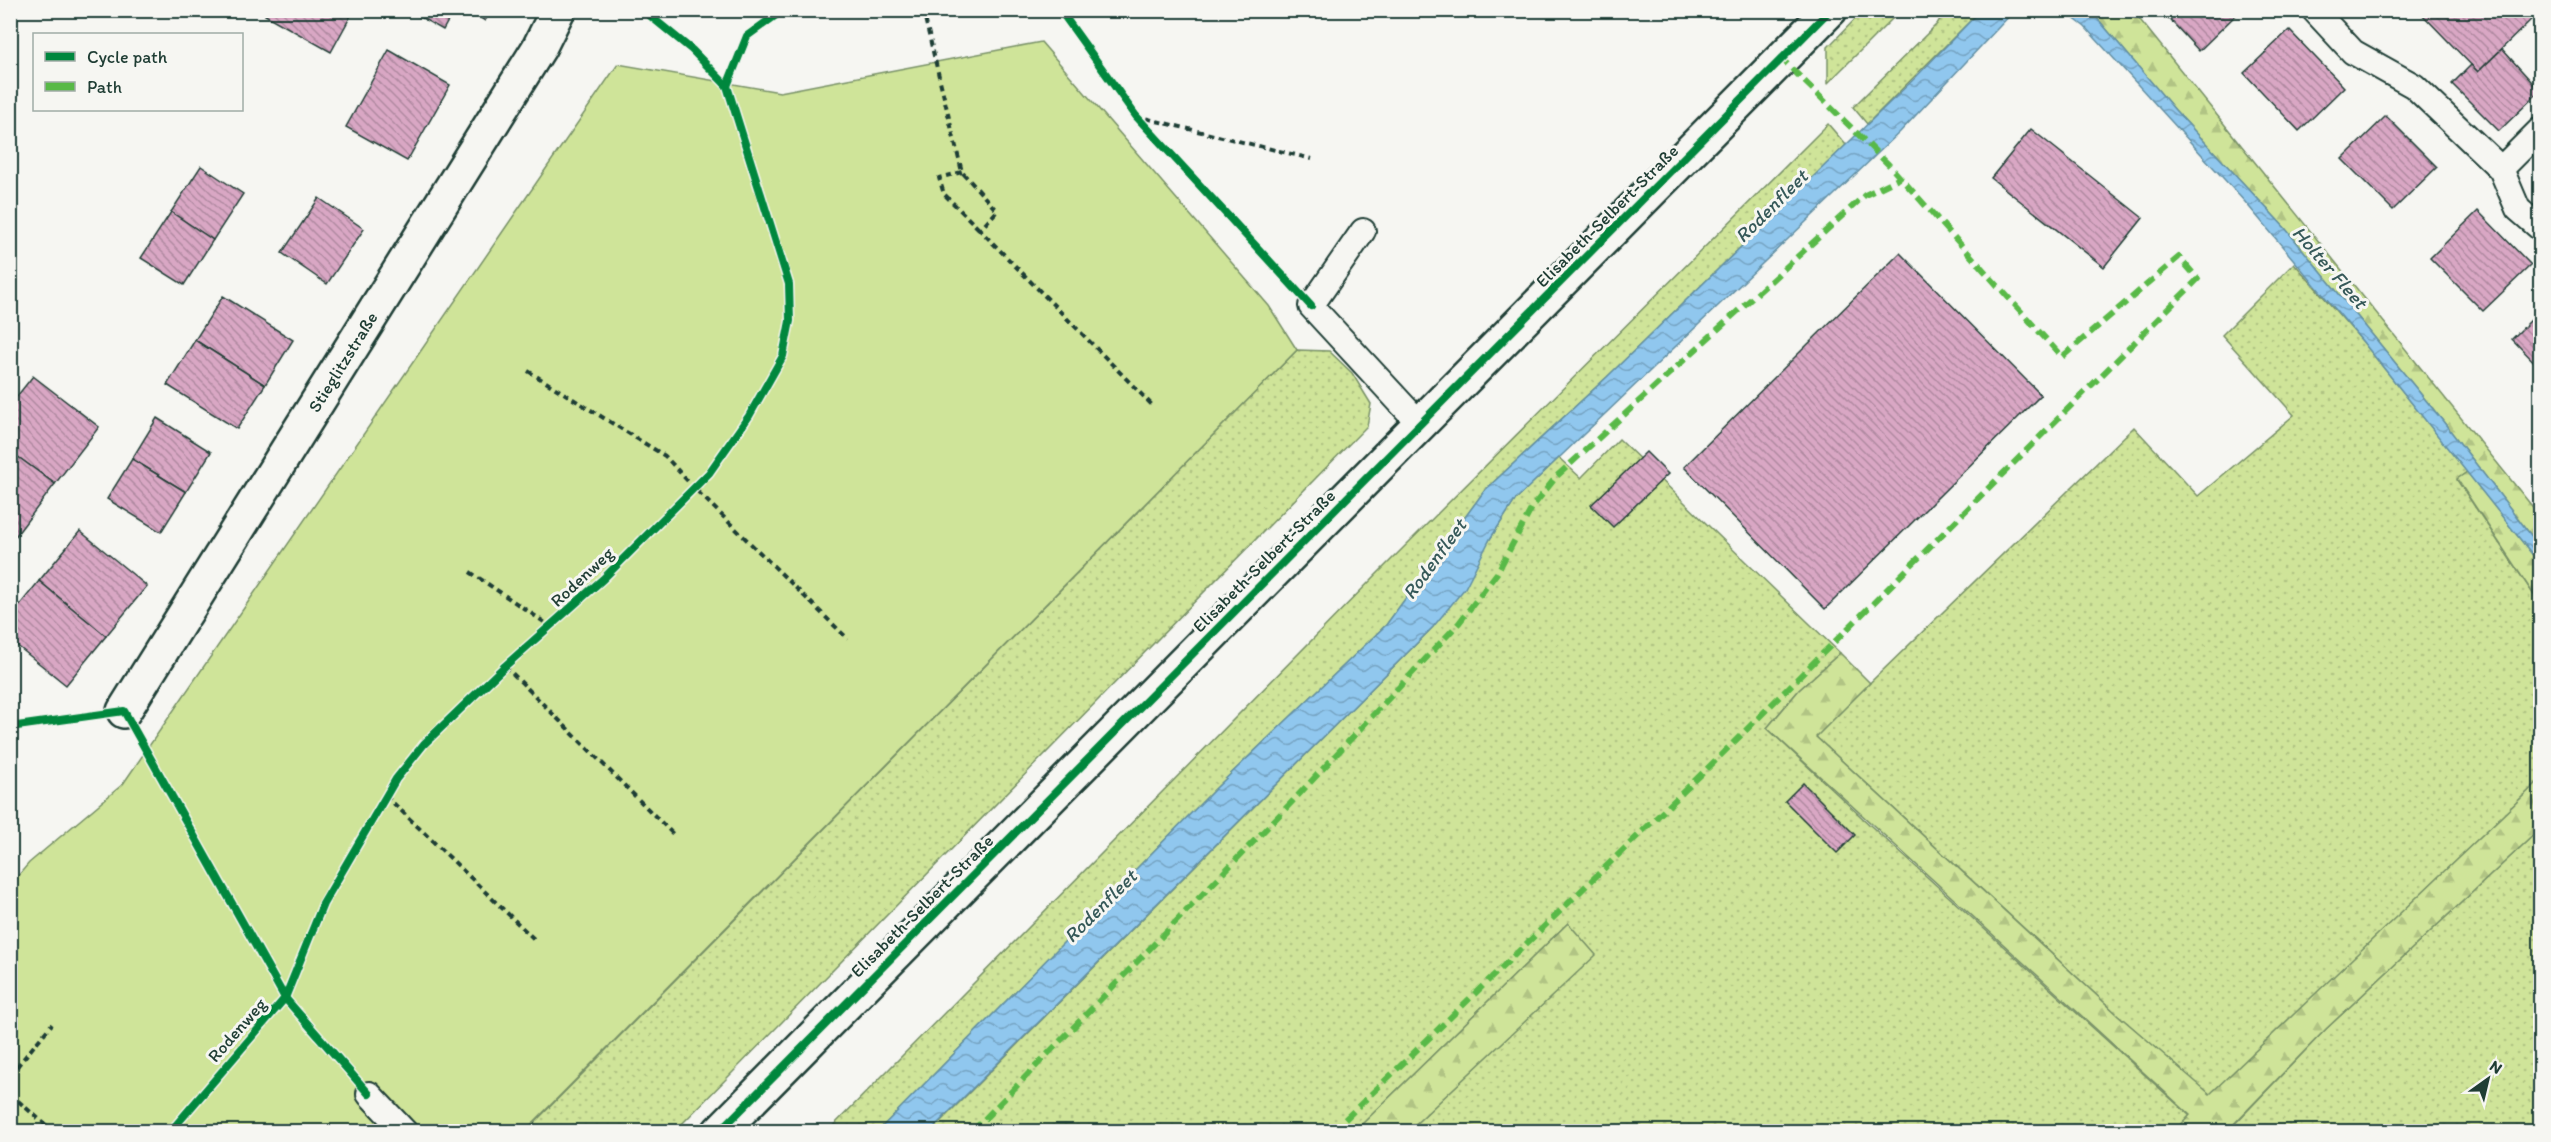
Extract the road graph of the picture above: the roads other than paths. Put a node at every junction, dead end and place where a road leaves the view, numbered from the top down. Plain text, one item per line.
1 (558, 10) edge
2 (1830, 10) edge
3 (2314, 10) edge
4 (2541, 130) edge
5 (2500, 169) junction
6 (2541, 228) edge
7 (1363, 231) dead end
8 (1420, 425) junction
9 (124, 711) dead end
10 (369, 1094) dead end
11 (405, 1131) edge
12 (719, 1131) edge

1 - 9 street, Stieglitzstraße
2 - 8 street, Elisabeth-Selbert-Straße
3 - 5 lane
4 - 5 lane
5 - 6 lane
7 - 8 lane
8 - 12 street, Elisabeth-Selbert-Straße
10 - 11 lane

